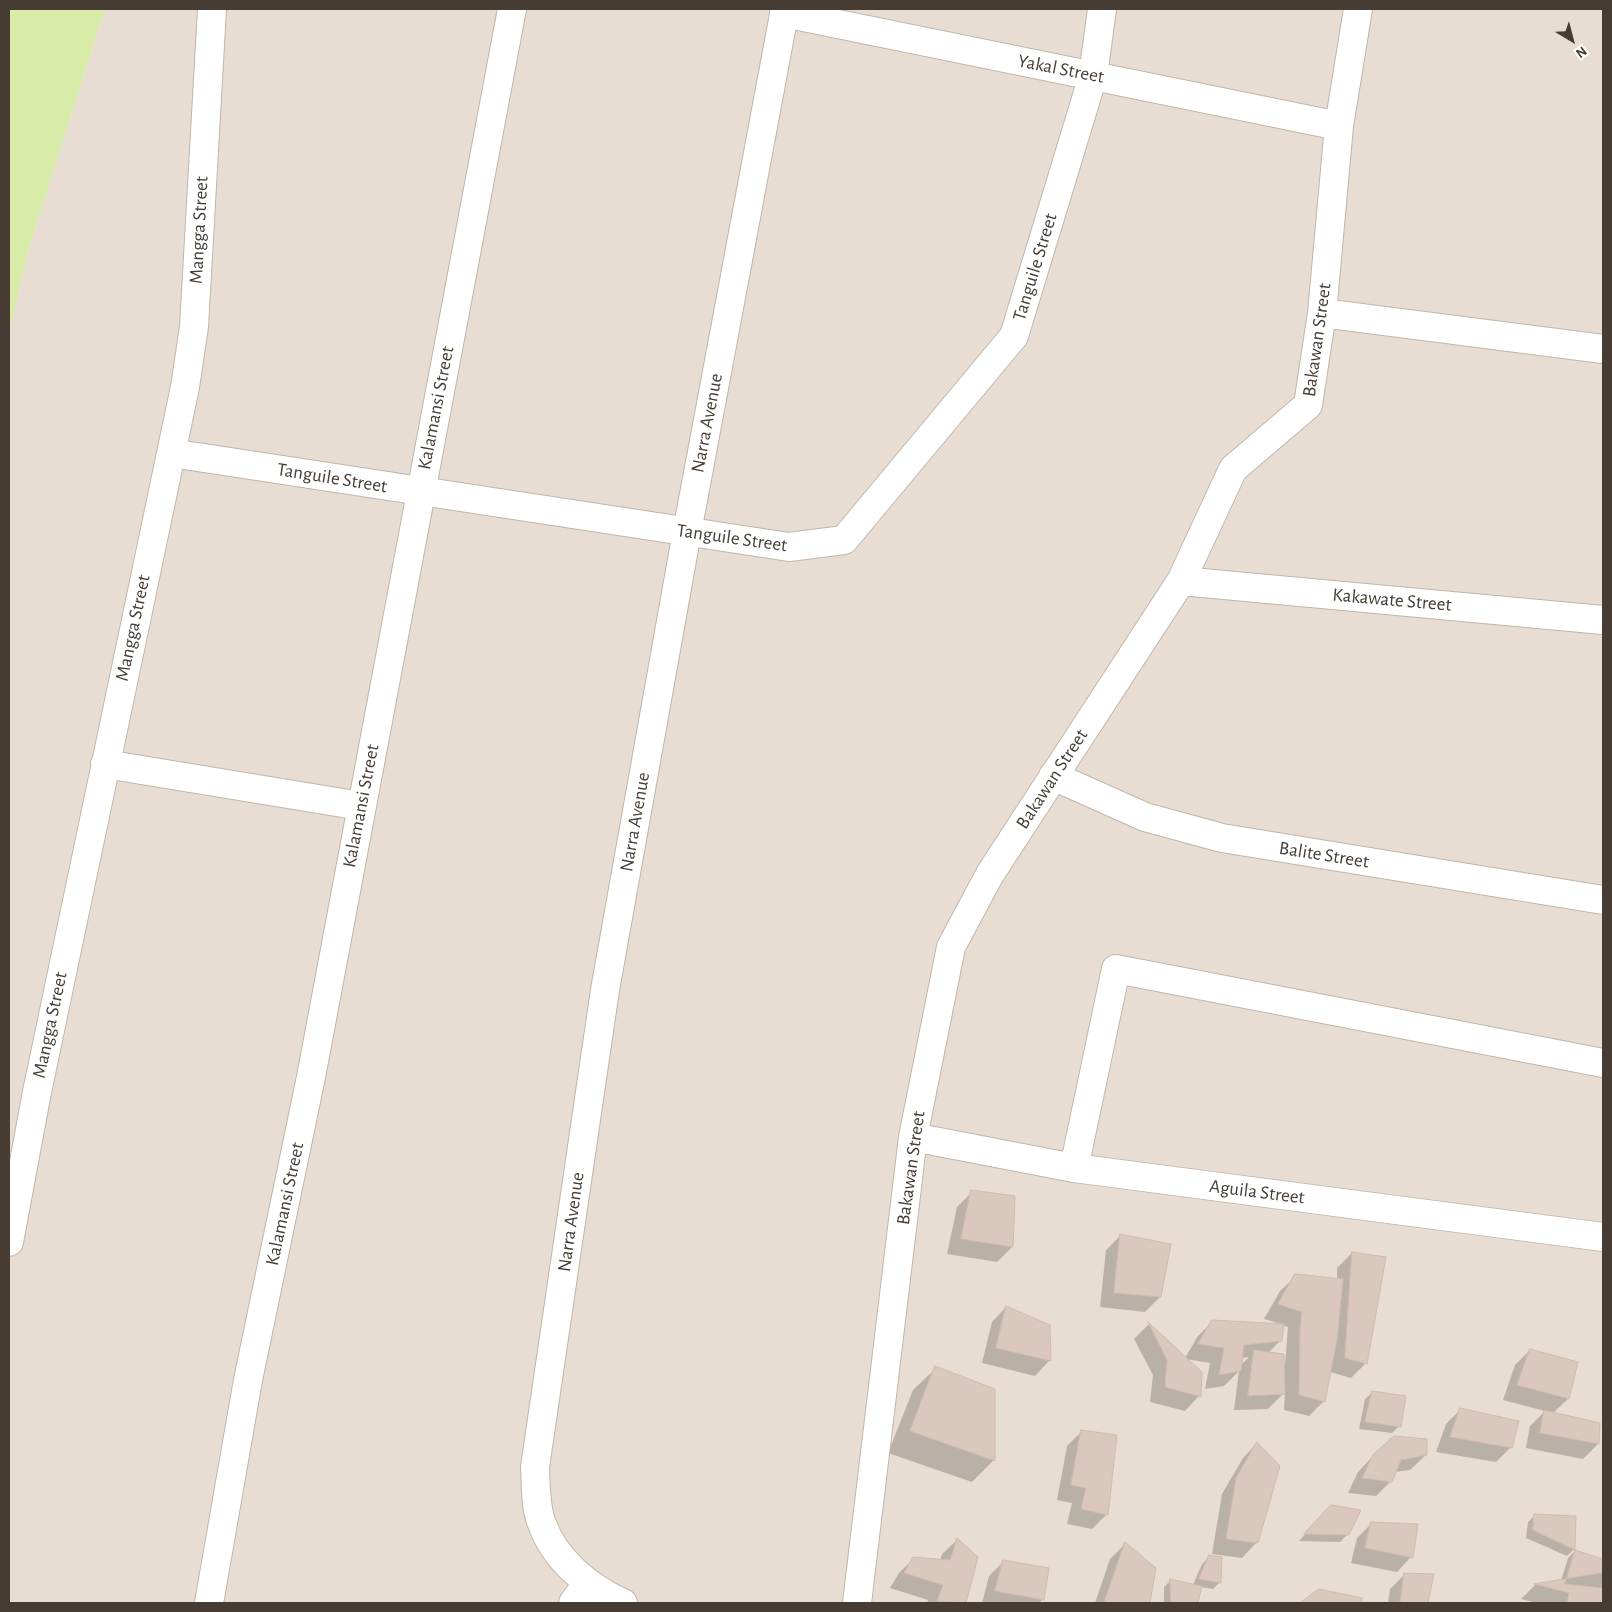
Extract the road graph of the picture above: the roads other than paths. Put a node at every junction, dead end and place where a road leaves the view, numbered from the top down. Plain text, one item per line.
1 (212, 9) edge
2 (512, 9) edge
3 (1102, 9) edge
4 (1358, 9) edge
5 (784, 11) edge
6 (1093, 76) junction
7 (1339, 126) junction
8 (1322, 313) junction
9 (1603, 348) edge
10 (170, 453) junction
11 (420, 491) junction
12 (687, 532) junction
13 (1181, 581) junction
14 (1603, 620) edge
15 (105, 764) junction
16 (1054, 776) junction
17 (361, 806) junction
18 (1603, 900) edge
19 (1603, 1063) edge
20 (913, 1136) junction
21 (1074, 1168) junction
22 (1603, 1237) edge
23 (9, 1242) edge
24 (580, 1593) edge
25 (209, 1603) edge
26 (623, 1603) edge
27 (857, 1603) edge

1 - 10 street, Mangga Street
2 - 11 street, Kalamansi Street
3 - 6 street, Tanguile Street
4 - 7 street, Bakawan Street
5 - 6 street, Yakal Street
5 - 12 street, Narra Avenue
6 - 7 street, Yakal Street
6 - 12 street, Tanguile Street
7 - 8 street, Bakawan Street
8 - 9 street
8 - 13 street, Bakawan Street
10 - 11 street, Tanguile Street
10 - 15 street, Mangga Street
11 - 12 street, Tanguile Street
11 - 17 street, Kalamansi Street
12 - 24 street, Narra Avenue
13 - 14 street, Kakawate Street
13 - 16 street, Bakawan Street
15 - 17 street
15 - 23 street, Mangga Street
16 - 18 street, Balite Street
16 - 20 street, Bakawan Street
17 - 25 street, Kalamansi Street
19 - 21 street
20 - 21 street, Aguila Street
20 - 27 street, Bakawan Street
21 - 22 street, Aguila Street
24 - 26 street, Narra Avenue

